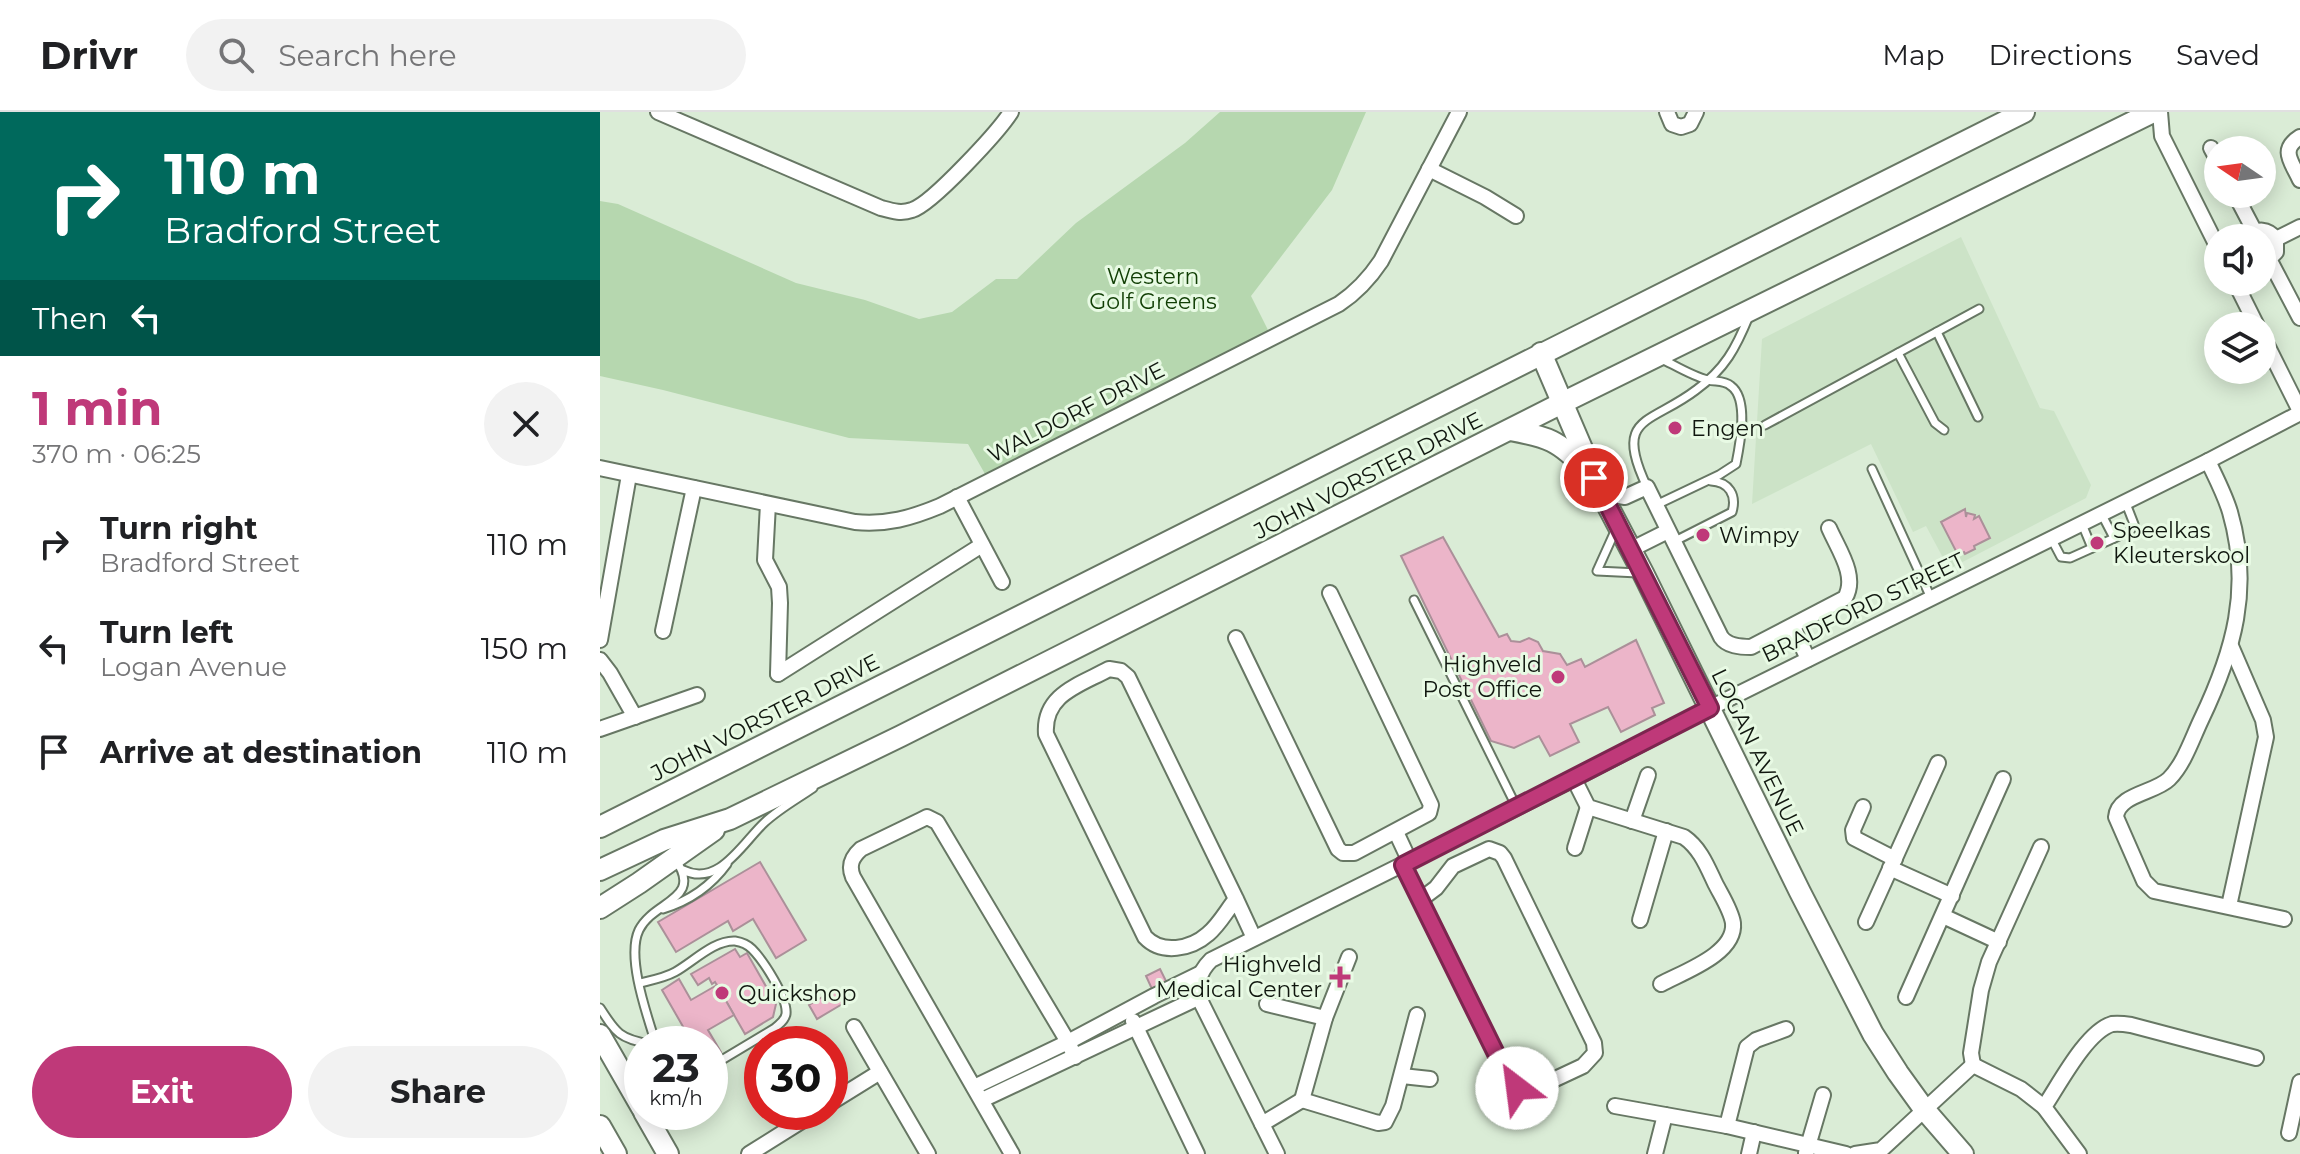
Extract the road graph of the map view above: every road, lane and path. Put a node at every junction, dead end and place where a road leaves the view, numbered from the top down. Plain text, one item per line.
1 (658, 112) edge
2 (1011, 112) edge
3 (1459, 112) edge
4 (1667, 112) edge
5 (1696, 112) edge
6 (2024, 112) edge
7 (2148, 114) edge
8 (2300, 137) edge
9 (1429, 169) junction
10 (2300, 180) edge
11 (1516, 216) dead end
12 (2206, 224) edge
13 (2300, 227) edge
14 (2276, 239) edge
15 (2276, 278) edge
16 (1979, 309) dead end
17 (1752, 310) junction
18 (2300, 318) edge
19 (1937, 332) junction
20 (1541, 353) junction
21 (1898, 353) junction
22 (1656, 357) junction
23 (2276, 363) edge
24 (1707, 380) junction
25 (1562, 403) junction
26 (2300, 412) edge
27 (1978, 417) dead end
28 (1765, 425) dead end
29 (1510, 430) junction
30 (1944, 430) dead end
31 (2208, 461) junction
32 (600, 468) edge
33 (1872, 469) dead end
34 (629, 475) junction
35 (1705, 481) junction
36 (1598, 486) junction
37 (1647, 487) junction
38 (694, 488) junction
39 (957, 497) junction
40 (2125, 501) junction
41 (768, 504) junction
42 (1656, 505) junction
43 (2101, 513) junction
44 (2082, 523) junction
45 (1617, 527) junction
46 (1829, 528) dead end
47 (1671, 537) junction
48 (2051, 538) junction
49 (2114, 538) junction
50 (982, 545) junction
51 (2092, 548) junction
52 (1630, 550) junction
53 (1643, 573) junction
54 (1002, 582) dead end
55 (1330, 593) dead end
56 (1931, 598) junction
57 (1414, 600) dead end
58 (1793, 627) junction
59 (663, 631) dead end
60 (1236, 638) dead end
61 (600, 640) edge
62 (2231, 646) junction
63 (1808, 659) junction
64 (600, 660) edge
65 (697, 695) dead end
66 (1710, 708) junction
67 (635, 717) junction
68 (600, 729) edge
69 (1938, 763) dead end
70 (823, 773) junction
71 (1648, 775) dead end
72 (1574, 779) junction
73 (2003, 779) dead end
74 (1588, 807) junction
75 (1863, 807) dead end
76 (1517, 808) junction
77 (1632, 821) junction
78 (600, 827) edge
79 (1666, 831) junction
80 (1396, 832) junction
81 (2041, 847) dead end
82 (1575, 848) dead end
83 (674, 856) junction
84 (1406, 863) junction
85 (727, 864) junction
86 (1892, 864) junction
87 (600, 870) edge
88 (1952, 896) junction
89 (1236, 899) junction
90 (1420, 900) junction
91 (2229, 906) junction
92 (600, 908) edge
93 (657, 911) junction
94 (1943, 916) junction
95 (2284, 919) dead end
96 (1640, 920) dead end
97 (1866, 922) dead end
98 (1254, 938) junction
99 (1999, 942) junction
100 (1349, 957) dead end
101 (1199, 974) junction
102 (640, 983) junction
103 (1661, 984) dead end
104 (1200, 997) junction
105 (1906, 997) dead end
106 (1267, 1004) dead end
107 (600, 1008) edge
108 (1129, 1009) junction
109 (1417, 1015) dead end
110 (1325, 1018) junction
111 (649, 1026) edge
112 (854, 1027) dead end
113 (1137, 1029) junction
114 (1786, 1029) dead end
115 (600, 1035) edge
116 (624, 1038) edge
117 (1068, 1042) junction
118 (728, 1056) edge
119 (1075, 1057) junction
120 (2256, 1058) dead end
121 (1973, 1065) junction
122 (880, 1072) junction
123 (624, 1076) edge
124 (1402, 1076) junction
125 (1430, 1079) dead end
126 (2300, 1082) edge
127 (974, 1087) junction
128 (848, 1092) edge
129 (1823, 1095) dead end
130 (982, 1100) junction
131 (1302, 1100) junction
132 (1615, 1106) dead end
133 (2044, 1107) junction
134 (1924, 1109) junction
135 (1665, 1115) junction
136 (1262, 1124) junction
137 (600, 1126) edge
138 (1727, 1126) junction
139 (655, 1130) edge
140 (787, 1130) edge
141 (1754, 1132) junction
142 (2289, 1133) dead end
143 (1806, 1149) edge
144 (1881, 1152) edge
145 (616, 1154) edge
146 (668, 1154) edge
147 (749, 1154) edge
148 (928, 1154) edge
149 (1012, 1154) edge
150 (1197, 1154) edge
151 (1277, 1154) edge
152 (1655, 1154) edge
153 (1749, 1154) edge
154 (1846, 1154) edge
155 (1855, 1154) edge
156 (1963, 1154) edge
157 (2079, 1154) edge

1 - 2 street
3 - 9 street, WALDORF DRIVE
4 - 5 street
6 - 20 main road, JOHN VORSTER DRIVE
7 - 12 street
7 - 17 main road, JOHN VORSTER DRIVE
8 - 10 street
9 - 11 street
9 - 39 street, WALDORF DRIVE
13 - 14 street
15 - 18 street
16 - 19 lane
17 - 22 main road, JOHN VORSTER DRIVE
17 - 24 lane
19 - 21 lane
19 - 27 lane
20 - 25 main road, LOGAN AVENUE
20 - 78 main road, JOHN VORSTER DRIVE
21 - 28 lane
21 - 30 lane
22 - 24 lane
22 - 25 main road, JOHN VORSTER DRIVE
23 - 26 street
24 - 35 lane
24 - 37 lane
25 - 29 main road, JOHN VORSTER DRIVE
25 - 36 main road, LOGAN AVENUE
26 - 31 street, BRADFORD STREET
29 - 36 main road
29 - 70 main road, JOHN VORSTER DRIVE
31 - 40 street, BRADFORD STREET
31 - 62 street
32 - 34 street, WALDORF DRIVE
33 - 56 lane
34 - 38 street, WALDORF DRIVE
34 - 61 street
35 - 42 lane
35 - 47 lane
36 - 37 street
36 - 45 main road, LOGAN AVENUE
37 - 42 street
38 - 41 street, WALDORF DRIVE
38 - 59 street
39 - 41 street, WALDORF DRIVE
39 - 50 street
40 - 43 street, BRADFORD STREET
40 - 49 lane
41 - 50 street
42 - 47 street
43 - 44 street, BRADFORD STREET
43 - 49 lane
44 - 48 street, BRADFORD STREET
44 - 51 lane
45 - 52 main road, LOGAN AVENUE
45 - 53 lane
46 - 58 street
47 - 52 street
47 - 58 street
48 - 51 lane
48 - 56 street, BRADFORD STREET
49 - 51 lane
50 - 54 street
52 - 53 main road, LOGAN AVENUE
53 - 66 main road, LOGAN AVENUE
55 - 80 street
56 - 63 street, BRADFORD STREET
57 - 76 lane
58 - 63 street
60 - 80 street
62 - 91 street
62 - 91 street
63 - 66 street, BRADFORD STREET
64 - 67 street
65 - 67 street
66 - 72 street, BRADFORD STREET
66 - 134 main road, LOGAN AVENUE
67 - 68 street
69 - 86 street
70 - 83 main road, JOHN VORSTER DRIVE
70 - 85 lane
71 - 77 street
72 - 74 street
72 - 76 street, BRADFORD STREET
73 - 88 street
74 - 77 street
74 - 82 street
75 - 86 street
76 - 84 street, BRADFORD STREET
77 - 79 street
79 - 96 street
79 - 103 street
80 - 84 street
81 - 99 street
83 - 85 lane
83 - 87 main road, JOHN VORSTER DRIVE
83 - 92 main road
83 - 93 lane
84 - 90 street
84 - 98 street, BRADFORD STREET
85 - 93 lane
86 - 88 street
86 - 97 street
88 - 94 street
89 - 89 street
89 - 98 street
90 - 90 street
91 - 95 street
93 - 102 lane
94 - 99 street
94 - 105 street
98 - 101 street, BRADFORD STREET
99 - 121 street
100 - 110 street
101 - 104 street
101 - 108 street, BRADFORD STREET
102 - 111 lane
102 - 118 lane
104 - 113 street
104 - 136 street
106 - 110 street
107 - 116 lane
108 - 113 street
108 - 117 street, BRADFORD STREET
109 - 124 street
110 - 131 street
112 - 122 street
113 - 119 street
113 - 150 street
114 - 138 street
115 - 123 main road
117 - 119 street
117 - 127 street, BRADFORD STREET
117 - 127 street
119 - 130 street
120 - 133 street
121 - 133 street
121 - 134 street
122 - 128 street
122 - 148 street
124 - 125 street
124 - 131 street
126 - 142 street
127 - 130 street
129 - 143 street
130 - 149 street
131 - 136 street
132 - 135 street
133 - 157 street
134 - 144 street
134 - 156 main road, LOGAN AVENUE
135 - 138 street
135 - 152 street
136 - 151 street
137 - 145 main road
138 - 141 street
139 - 146 main road
140 - 147 street
141 - 143 street
141 - 153 street
143 - 154 street
144 - 155 street

